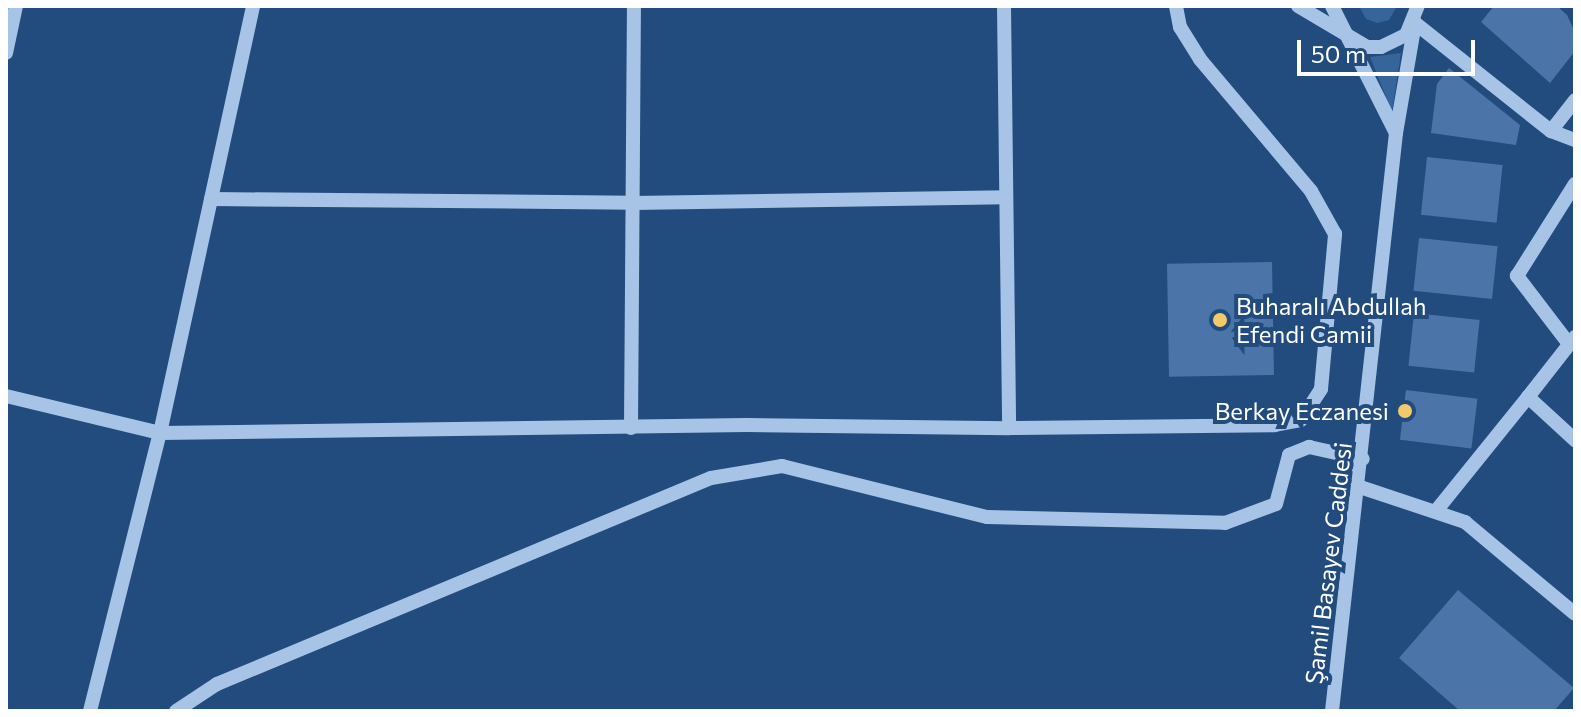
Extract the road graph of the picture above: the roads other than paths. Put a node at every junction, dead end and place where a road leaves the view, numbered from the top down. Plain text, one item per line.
1 (16, 6) edge
2 (253, 6) edge
3 (634, 6) edge
4 (1004, 6) edge
5 (1176, 6) edge
6 (1298, 6) edge
7 (1332, 6) edge
8 (1419, 11) edge
9 (1342, 33) junction
10 (6, 53) edge
11 (1575, 100) edge
12 (1551, 131) junction
13 (1396, 133) junction
14 (1575, 140) edge
15 (1575, 184) edge
16 (1006, 197) junction
17 (211, 199) junction
18 (633, 203) junction
19 (1572, 340) edge
20 (6, 396) edge
21 (1528, 397) junction
22 (631, 428) junction
23 (1009, 428) junction
24 (160, 433) junction
25 (1575, 440) edge
26 (1363, 459) junction
27 (1360, 487) junction
28 (1436, 511) junction
29 (1575, 614) edge
30 (90, 711) edge
31 (176, 711) edge
32 (1332, 711) edge

1 - 10 street
2 - 17 street
3 - 18 street
4 - 16 street
5 - 23 street
6 - 9 street
7 - 9 street
8 - 9 street
8 - 12 street
8 - 13 street, Şamil Basayev Caddesi
9 - 13 street
11 - 12 street
12 - 14 street
13 - 26 street, Şamil Basayev Caddesi
15 - 19 street
16 - 18 street
16 - 23 street
17 - 18 street
17 - 24 street
18 - 22 street
19 - 21 street
20 - 24 street
21 - 25 street
21 - 28 street
22 - 23 street
22 - 24 street
24 - 30 street
26 - 27 street, Şamil Basayev Caddesi
26 - 31 street
27 - 28 street
27 - 32 street, Şamil Basayev Caddesi
28 - 29 street

